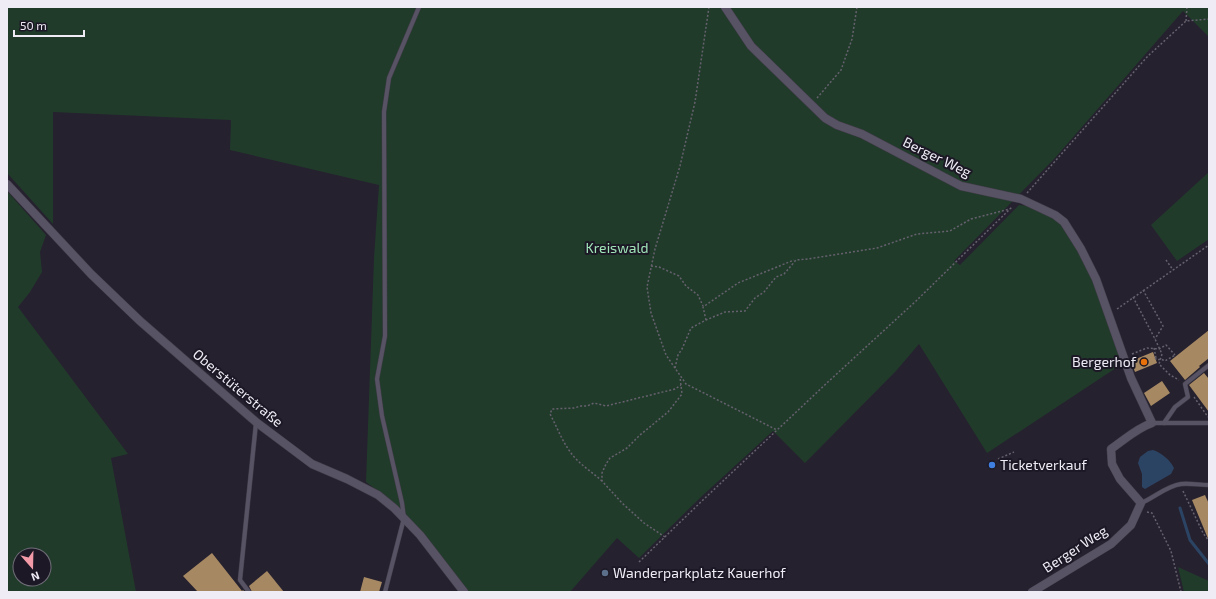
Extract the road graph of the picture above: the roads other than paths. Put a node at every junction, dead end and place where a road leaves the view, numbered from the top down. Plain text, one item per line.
1 (419, 7) edge
2 (725, 7) edge
3 (7, 184) edge
4 (1209, 365) edge
5 (256, 422) junction
6 (1152, 423) junction
7 (1164, 423) junction
8 (1209, 423) edge
9 (1209, 485) edge
10 (1139, 506) junction
11 (404, 518) junction
12 (249, 592) edge
13 (385, 592) edge
14 (464, 592) edge
15 (1032, 592) edge

1 - 11 lane
2 - 6 street, Berger Weg
3 - 5 street, Oberstüterstraße
4 - 7 lane
5 - 11 street, Oberstüterstraße
5 - 12 lane
6 - 7 lane
6 - 10 street
7 - 8 lane
9 - 10 lane
10 - 15 street, Berger Weg
11 - 13 lane
11 - 14 street, Oberstüterstraße

